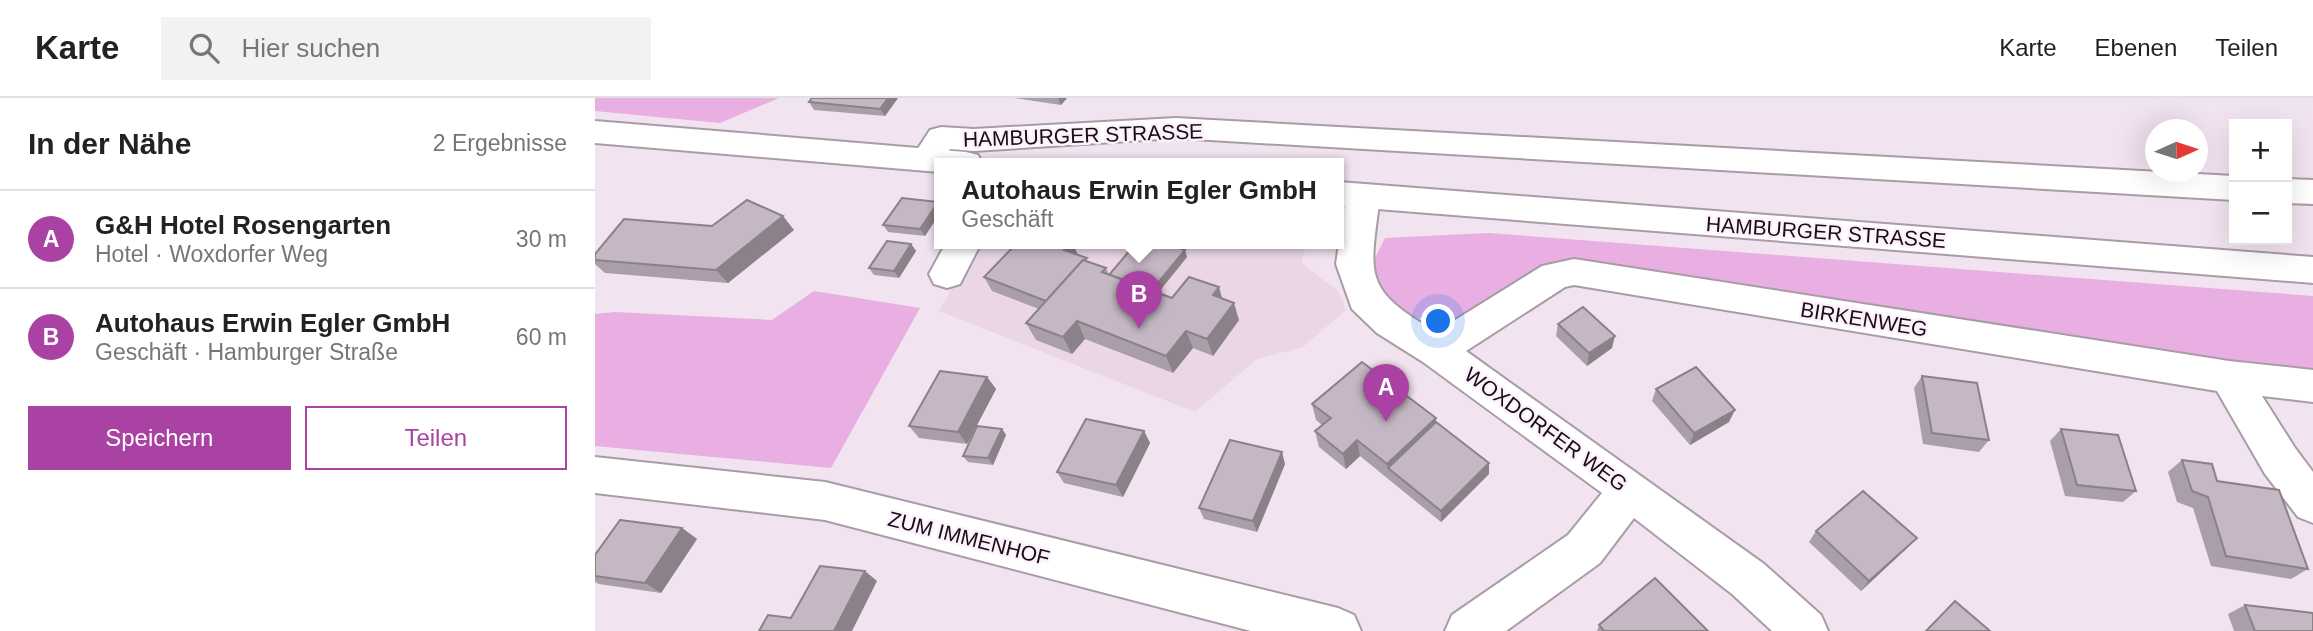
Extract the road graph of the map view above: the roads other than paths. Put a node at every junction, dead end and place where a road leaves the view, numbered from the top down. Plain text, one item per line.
1 (595, 132) edge
2 (927, 159) junction
3 (934, 160) edge
4 (2229, 188) edge
5 (2292, 191) edge
6 (2313, 192) edge
7 (1351, 195) edge
8 (961, 249) edge
9 (2313, 270) edge
10 (947, 274) dead end
11 (1436, 351) junction
12 (2229, 377) junction
13 (2313, 386) edge
14 (595, 475) edge
15 (1630, 490) junction
16 (2313, 504) edge
17 (1338, 631) edge
18 (1468, 631) edge
19 (1805, 631) edge

1 - 2 street, HAMBURGER STRASSE
2 - 3 street, HAMBURGER STRASSE
2 - 4 street, HAMBURGER STRASSE
5 - 6 street
7 - 9 street, HAMBURGER STRASSE
7 - 11 street, WOXDORFER WEG
8 - 10 street
11 - 12 street, BIRKENWEG
11 - 15 street, WOXDORFER WEG
12 - 13 street, BIRKENWEG
12 - 16 street
14 - 17 street, ZUM IMMENHOF
15 - 18 street
15 - 19 street, WOXDORFER WEG

